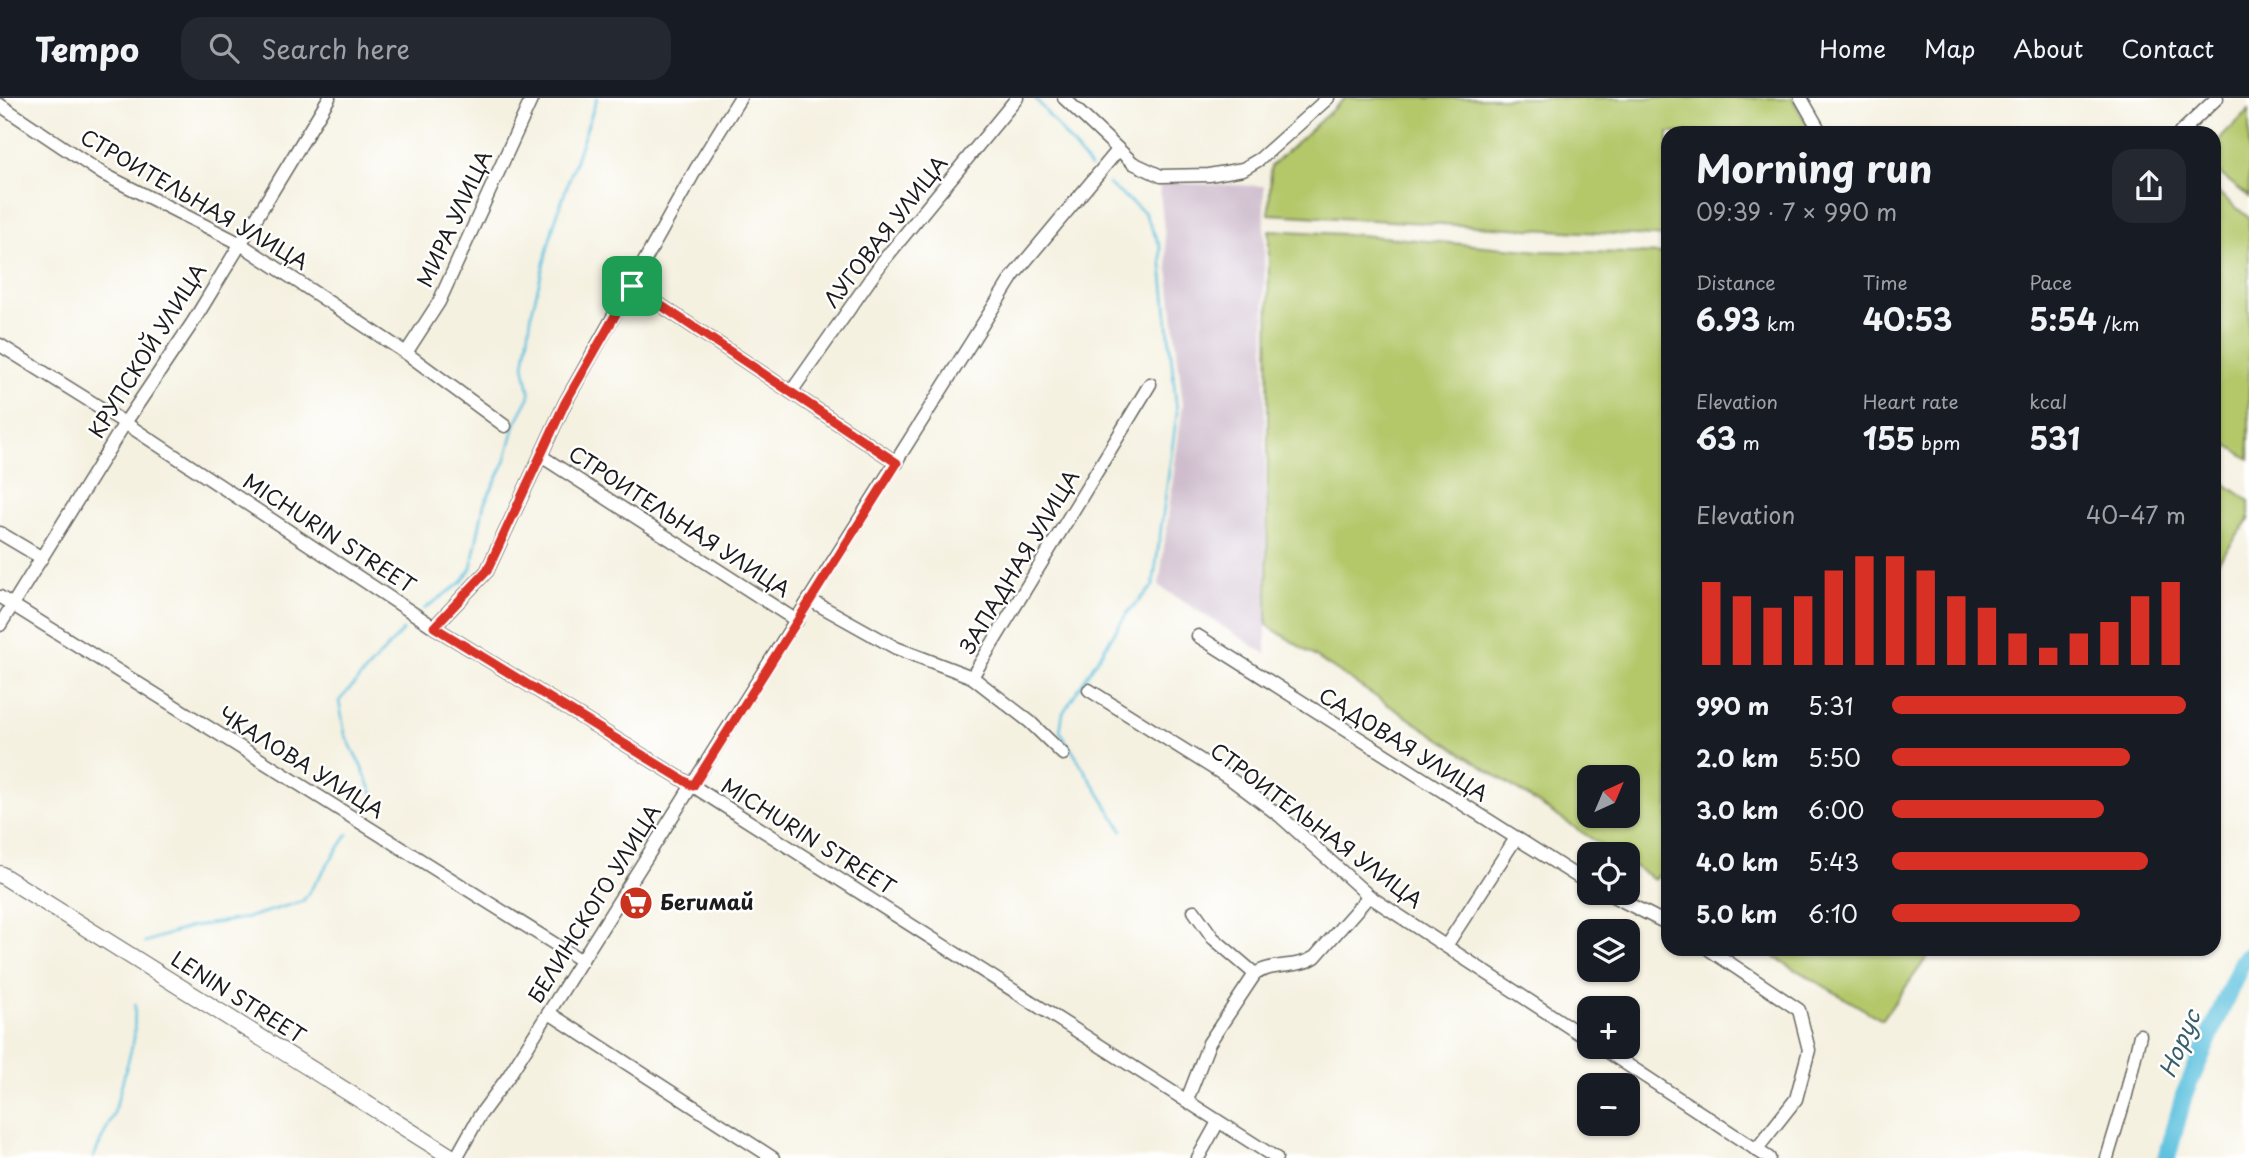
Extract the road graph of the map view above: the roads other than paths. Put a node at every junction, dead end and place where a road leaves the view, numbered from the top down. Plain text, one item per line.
1 (329, 98) edge
2 (532, 98) edge
3 (740, 98) edge
4 (1017, 98) edge
5 (1064, 98) edge
6 (1328, 98) edge
7 (1801, 98) edge
8 (2217, 98) edge
9 (0, 105) edge
10 (1817, 126) edge
11 (2187, 126) edge
12 (1118, 150) junction
13 (239, 243) junction
14 (632, 286) junction
15 (0, 345) edge
16 (407, 353) junction
17 (1150, 384) dead end
18 (790, 392) junction
19 (125, 423) junction
20 (505, 426) dead end
21 (541, 456) junction
22 (897, 463) junction
23 (0, 533) edge
24 (42, 558) junction
25 (0, 597) edge
26 (810, 600) junction
27 (12, 606) junction
28 (797, 621) junction
29 (0, 625) edge
30 (434, 627) junction
31 (1198, 636) dead end
32 (972, 677) junction
33 (1089, 690) dead end
34 (1063, 754) dead end
35 (693, 786) junction
36 (1516, 838) junction
37 (0, 874) edge
38 (1577, 876) edge
39 (1369, 896) junction
40 (1631, 905) edge
41 (1194, 911) dead end
42 (1661, 920) edge
43 (1446, 946) junction
44 (1719, 956) edge
45 (582, 961) junction
46 (1255, 974) junction
47 (549, 1013) junction
48 (1577, 1032) edge
49 (2140, 1035) dead end
50 (1619, 1059) edge
51 (1187, 1100) junction
52 (1218, 1122) junction
53 (1756, 1150) junction
54 (455, 1158) edge
55 (773, 1158) edge
56 (1198, 1158) edge
57 (1276, 1158) edge
58 (1769, 1158) edge
59 (2107, 1158) edge

1 - 13 street, КРУПСКОЙ УЛИЦА
2 - 16 street, МИРА УЛИЦА
3 - 14 street
4 - 18 street, ЛУГОВАЯ УЛИЦА
5 - 12 street
6 - 12 street
7 - 10 street
8 - 11 street
9 - 13 street, СТРОИТЕЛЬНАЯ УЛИЦА
12 - 22 street, БЕЛИНСКОГО УЛИЦА
13 - 16 street, СТРОИТЕЛЬНАЯ УЛИЦА
13 - 19 street, КРУПСКОЙ УЛИЦА
14 - 18 street
14 - 21 street
15 - 19 street, MICHURIN STREET
16 - 20 street, СТРОИТЕЛЬНАЯ УЛИЦА
17 - 32 street, ЗАПАДНАЯ УЛИЦА
18 - 22 street
19 - 24 street, КРУПСКОЙ УЛИЦА
19 - 30 street, MICHURIN STREET
21 - 28 street, СТРОИТЕЛЬНАЯ УЛИЦА
21 - 30 street
22 - 26 street, БЕЛИНСКОГО УЛИЦА
23 - 24 street
24 - 27 street, КРУПСКОЙ УЛИЦА
25 - 27 street, ЧКАЛОВА УЛИЦА
26 - 28 street, БЕЛИНСКОГО УЛИЦА
26 - 32 street, ЗАПАДНАЯ УЛИЦА
27 - 29 street, КРУПСКОЙ УЛИЦА
27 - 45 street, ЧКАЛОВА УЛИЦА
28 - 35 street, БЕЛИНСКОГО УЛИЦА
30 - 35 street, MICHURIN STREET
31 - 36 street, САДОВАЯ УЛИЦА
32 - 34 street
33 - 39 street, СТРОИТЕЛЬНАЯ УЛИЦА
35 - 45 street, БЕЛИНСКОГО УЛИЦА
35 - 51 street, MICHURIN STREET
36 - 38 street, САДОВАЯ УЛИЦА
36 - 43 street
37 - 54 main road, LENIN STREET
39 - 43 street, СТРОИТЕЛЬНАЯ УЛИЦА
39 - 46 street
40 - 42 street
41 - 46 street
43 - 48 street, СТРОИТЕЛЬНАЯ УЛИЦА
44 - 53 street
45 - 47 street, БЕЛИНСКОГО УЛИЦА
46 - 51 street
47 - 54 street, БЕЛИНСКОГО УЛИЦА
47 - 55 street
49 - 59 street
50 - 53 street
51 - 52 street, MICHURIN STREET
52 - 56 street
52 - 57 street, MICHURIN STREET
53 - 58 street

